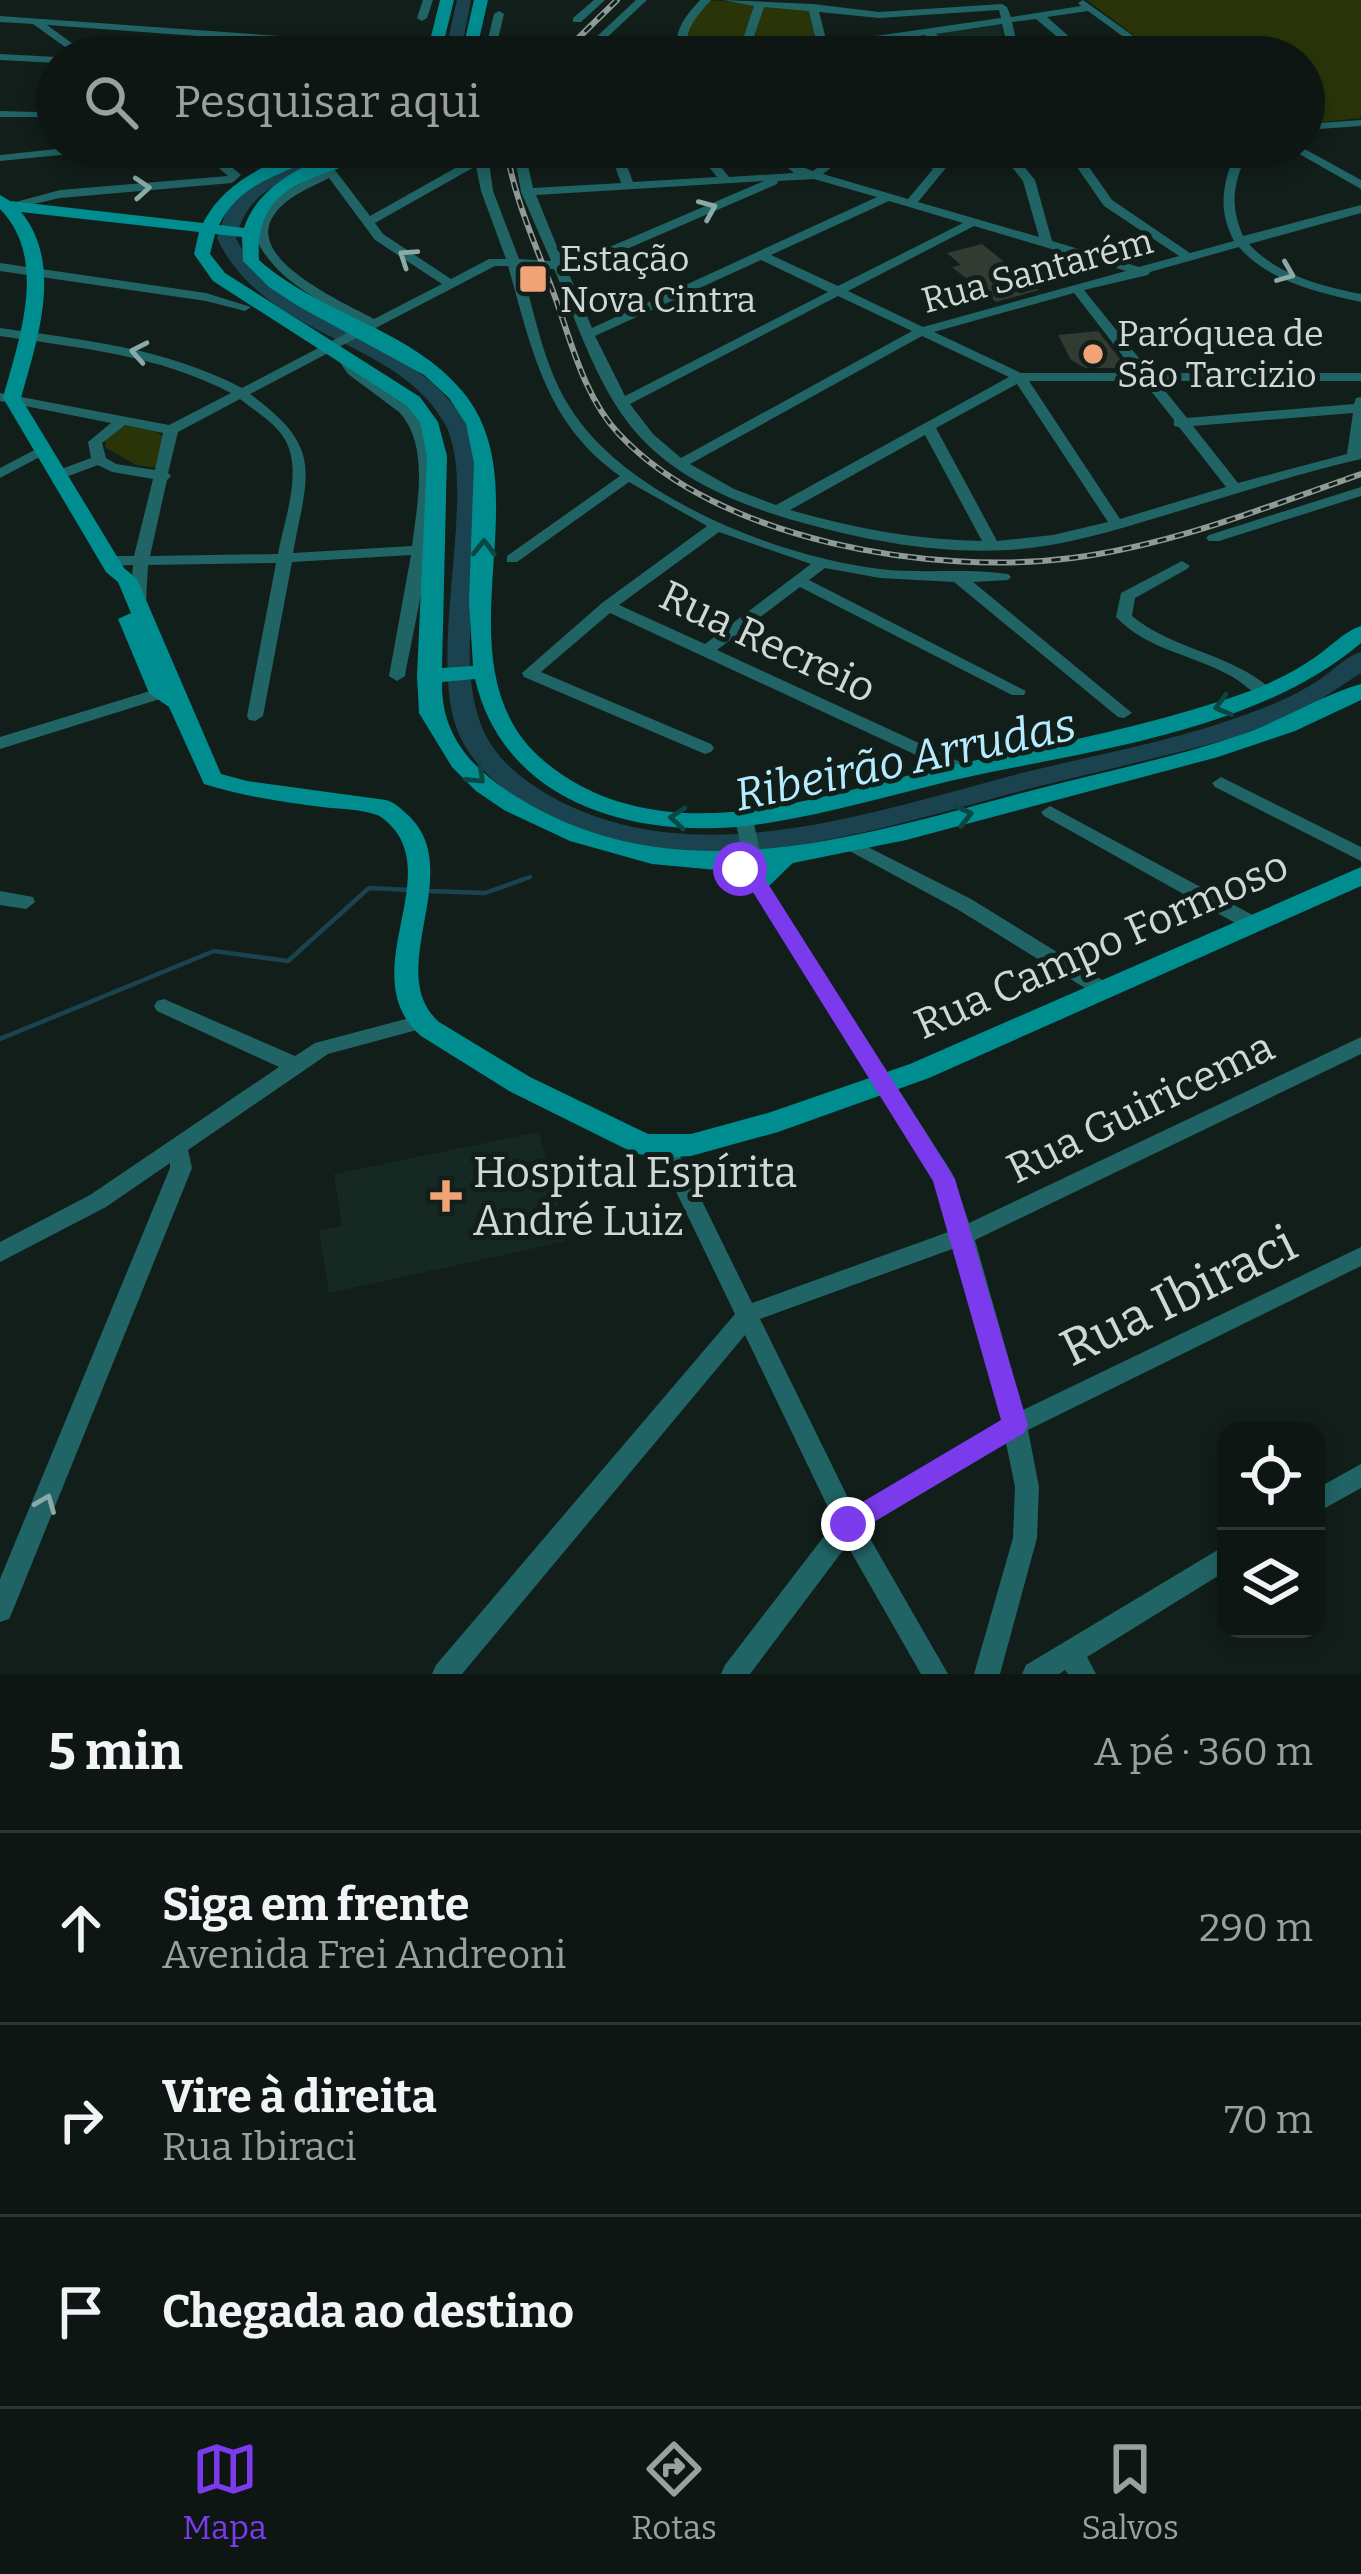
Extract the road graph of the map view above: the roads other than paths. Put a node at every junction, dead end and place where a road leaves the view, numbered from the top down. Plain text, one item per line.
1 (428, 0) edge
2 (447, 0) edge
3 (481, 0) edge
4 (600, 0) edge
5 (642, 0) edge
6 (706, 0) edge
7 (728, 0) edge
8 (872, 0) edge
9 (760, 3) junction
10 (1001, 3) edge
11 (1085, 4) edge
12 (813, 7) junction
13 (499, 14) dead end
14 (879, 15) junction
15 (1040, 17) junction
16 (422, 18) dead end
17 (0, 19) edge
18 (577, 20) dead end
19 (34, 21) junction
20 (1010, 21) junction
21 (928, 32) junction
22 (56, 36) edge
23 (246, 36) edge
24 (438, 36) edge
25 (473, 36) edge
26 (494, 36) edge
27 (603, 36) edge
28 (681, 36) edge
29 (749, 36) edge
30 (822, 36) edge
31 (890, 36) edge
32 (903, 36) edge
33 (932, 36) edge
34 (1012, 36) edge
35 (1062, 36) edge
36 (1129, 36) edge
37 (0, 57) edge
38 (36, 59) edge
39 (0, 114) edge
40 (36, 116) edge
41 (1361, 123) edge
42 (1325, 126) edge
43 (36, 154) edge
44 (0, 158) edge
45 (1325, 165) edge
46 (226, 168) edge
47 (279, 168) edge
48 (456, 168) edge
49 (485, 168) edge
50 (522, 168) edge
51 (622, 168) edge
52 (715, 168) edge
53 (794, 168) edge
54 (823, 168) edge
55 (936, 168) edge
56 (1019, 168) edge
57 (1084, 168) edge
58 (1236, 168) edge
59 (329, 169) junction
60 (789, 175) junction
61 (814, 175) junction
62 (724, 179) junction
63 (628, 185) junction
64 (1361, 185) edge
65 (527, 192) junction
66 (60, 194) junction
67 (888, 197) junction
68 (912, 202) junction
69 (5, 208) edge
70 (1361, 209) edge
71 (44, 211) junction
72 (368, 222) junction
73 (973, 222) junction
74 (243, 236) junction
75 (207, 241) junction
76 (1046, 242) junction
77 (1238, 245) junction
78 (761, 255) junction
79 (1190, 258) junction
80 (514, 263) junction
81 (0, 267) edge
82 (560, 268) junction
83 (36, 271) junction
84 (1144, 272) junction
85 (273, 273) junction
86 (451, 284) junction
87 (1078, 290) junction
88 (840, 292) junction
89 (1361, 298) edge
90 (245, 307) dead end
91 (367, 330) junction
92 (922, 331) junction
93 (0, 332) edge
94 (589, 334) junction
95 (28, 337) junction
96 (335, 347) junction
97 (1019, 376) junction
98 (1361, 376) edge
99 (1148, 378) junction
100 (243, 392) junction
101 (6, 397) edge
102 (622, 403) junction
103 (1360, 404) edge
104 (121, 422) junction
105 (1179, 423) junction
106 (928, 426) junction
107 (171, 430) junction
108 (44, 449) junction
109 (1358, 455) edge
110 (99, 460) junction
111 (682, 463) junction
112 (0, 474) edge
113 (61, 474) junction
114 (164, 476) junction
115 (629, 476) junction
116 (1236, 490) junction
117 (1361, 491) edge
118 (776, 511) junction
119 (1115, 522) junction
120 (717, 526) junction
121 (1214, 538) dead end
122 (991, 544) junction
123 (418, 550) junction
124 (284, 558) junction
125 (512, 560) dead end
126 (141, 562) junction
127 (823, 562) junction
128 (113, 566) junction
129 (1182, 566) dead end
130 (1004, 577) dead end
131 (958, 578) junction
132 (800, 581) junction
133 (138, 602) junction
134 (608, 607) junction
135 (1361, 632) edge
136 (705, 652) junction
137 (480, 672) junction
138 (397, 676) dead end
139 (430, 676) junction
140 (1018, 691) dead end
141 (1361, 691) edge
142 (170, 694) junction
143 (1265, 694) junction
144 (1124, 713) dead end
145 (255, 716) dead end
146 (0, 742) edge
147 (705, 748) dead end
148 (963, 770) junction
149 (1221, 783) dead end
150 (1050, 812) dead end
151 (745, 824) junction
152 (850, 844) junction
153 (1361, 854) edge
154 (754, 865) junction
155 (1361, 877) edge
156 (0, 898) edge
157 (26, 902) dead end
158 (1253, 924) junction
159 (1105, 991) junction
160 (164, 1006) dead end
161 (421, 1022) junction
162 (1361, 1045) edge
163 (295, 1065) junction
164 (885, 1084) junction
165 (177, 1147) junction
166 (667, 1150) junction
167 (963, 1236) junction
168 (0, 1252) edge
169 (1361, 1256) edge
170 (750, 1313) junction
171 (1015, 1425) junction
172 (1361, 1475) edge
173 (1325, 1497) edge
174 (848, 1524) junction
175 (1217, 1563) edge
176 (0, 1610) edge
177 (1076, 1663) edge
178 (926, 1671) edge
179 (445, 1674) edge
180 (734, 1674) edge
181 (987, 1674) edge
182 (1035, 1674) edge

1 - 16 street
2 - 24 main road
3 - 25 main road
4 - 18 street
5 - 27 street
6 - 28 street
7 - 9 street
8 - 14 street
9 - 12 street
9 - 29 street
10 - 14 street
10 - 20 street
11 - 15 street
11 - 36 street
12 - 14 street
12 - 30 street
13 - 26 street
14 - 31 street
15 - 20 street
15 - 35 street
17 - 19 street
19 - 22 street
19 - 23 street
20 - 21 street
20 - 34 street
21 - 32 street
21 - 33 street
37 - 38 street
39 - 40 street
41 - 42 street
43 - 44 street
45 - 64 street
66 -> 46 street
47 - 75 main road
48 - 72 street
49 - 80 street
50 - 65 street
51 - 63 street
52 - 62 street
53 - 61 street
54 - 61 street
55 - 68 street
56 - 76 street
57 - 79 street
58 - 77 street
59 - 72 street
59 - 74 main road
59 - 85 street
60 - 61 street
60 - 62 street
82 -> 60 street
61 - 67 street
62 - 63 street
63 - 65 street
65 - 82 street
66 - 69 street
66 - 71 main road
67 - 68 street
67 - 78 street
68 - 73 street
69 - 71 main road
69 - 75 main road
69 - 83 main road
70 - 77 street, Rua Santarém
71 - 75 main road
86 -> 72 street
73 - 76 street
73 - 88 street
74 - 75 main road
74 - 85 main road
75 - 96 main road
76 - 84 street
77 - 79 street, Rua Santarém
77 -> 89 street
78 - 88 street
78 - 94 street
79 - 84 street, Rua Santarém
80 - 82 street
80 - 86 street
80 - 115 street
81 - 83 street
82 - 94 street
83 - 90 street
83 - 95 main road
84 - 87 street, Rua Santarém
85 - 91 main road
86 - 91 street
87 - 92 street, Rua Santarém
87 - 99 street
88 - 92 street
88 - 102 street
91 - 96 street
137 -> 91 main road
92 - 97 street
92 - 111 street, Rua Santarém
93 - 95 street
94 - 102 street
100 -> 95 street
95 - 101 main road
96 - 100 street
96 - 123 street
96 - 139 main road
97 - 99 street
97 - 106 street
97 - 119 street
98 - 99 street
99 - 105 street
100 - 107 street
100 - 124 street
101 - 104 street
101 - 108 main road
102 - 111 street
103 - 105 street
103 - 109 street
104 - 107 street
104 - 110 street
105 - 116 street
106 - 118 street
106 - 122 street
107 - 114 street
108 - 112 street
108 - 113 main road
109 - 116 street
110 - 113 street
110 - 114 street
111 - 118 street
113 - 128 main road
114 - 126 street
115 - 120 street
115 - 125 street
116 - 119 street
117 - 121 street
118 - 122 street
119 - 122 street
120 - 127 street
120 - 134 street
123 - 124 street
123 - 138 street
124 - 126 street
124 - 145 street
126 - 128 street
126 - 133 street
127 - 131 street
127 - 132 street
128 - 133 main road
128 - 142 main road
129 - 143 street
130 - 131 street
131 - 144 street
132 - 136 street
132 - 140 street
133 - 142 main road
134 - 136 street, Rua Recreio
134 - 147 street
135 - 143 main road
136 - 148 street, Rua Recreio
137 - 139 main road
151 -> 137 main road
139 -> 154 main road
152 -> 141 main road
142 - 146 street
142 - 161 main road
143 -> 148 main road
148 - 151 main road
149 - 153 street
150 - 158 street
151 - 154 street
152 - 154 main road
152 - 159 street
154 - 164 street
155 - 158 main road, Rua Campo Formoso
156 - 157 street
158 - 159 main road, Rua Campo Formoso
159 - 164 main road, Rua Campo Formoso
160 - 163 street
161 - 163 street
161 - 166 main road
162 - 167 street, Rua Guiricema
163 - 165 street
164 - 166 main road, Rua Campo Formoso
164 - 167 street
165 - 168 street
176 -> 165 street
166 - 170 street
167 - 170 street, Rua Guiricema
167 - 171 street
169 - 171 street, Rua Ibiraci
170 - 174 street
170 - 179 street
171 - 174 street, Rua Ibiraci
171 - 181 street
172 - 173 street
174 - 178 street
174 - 180 street
175 - 177 street
177 - 182 street

